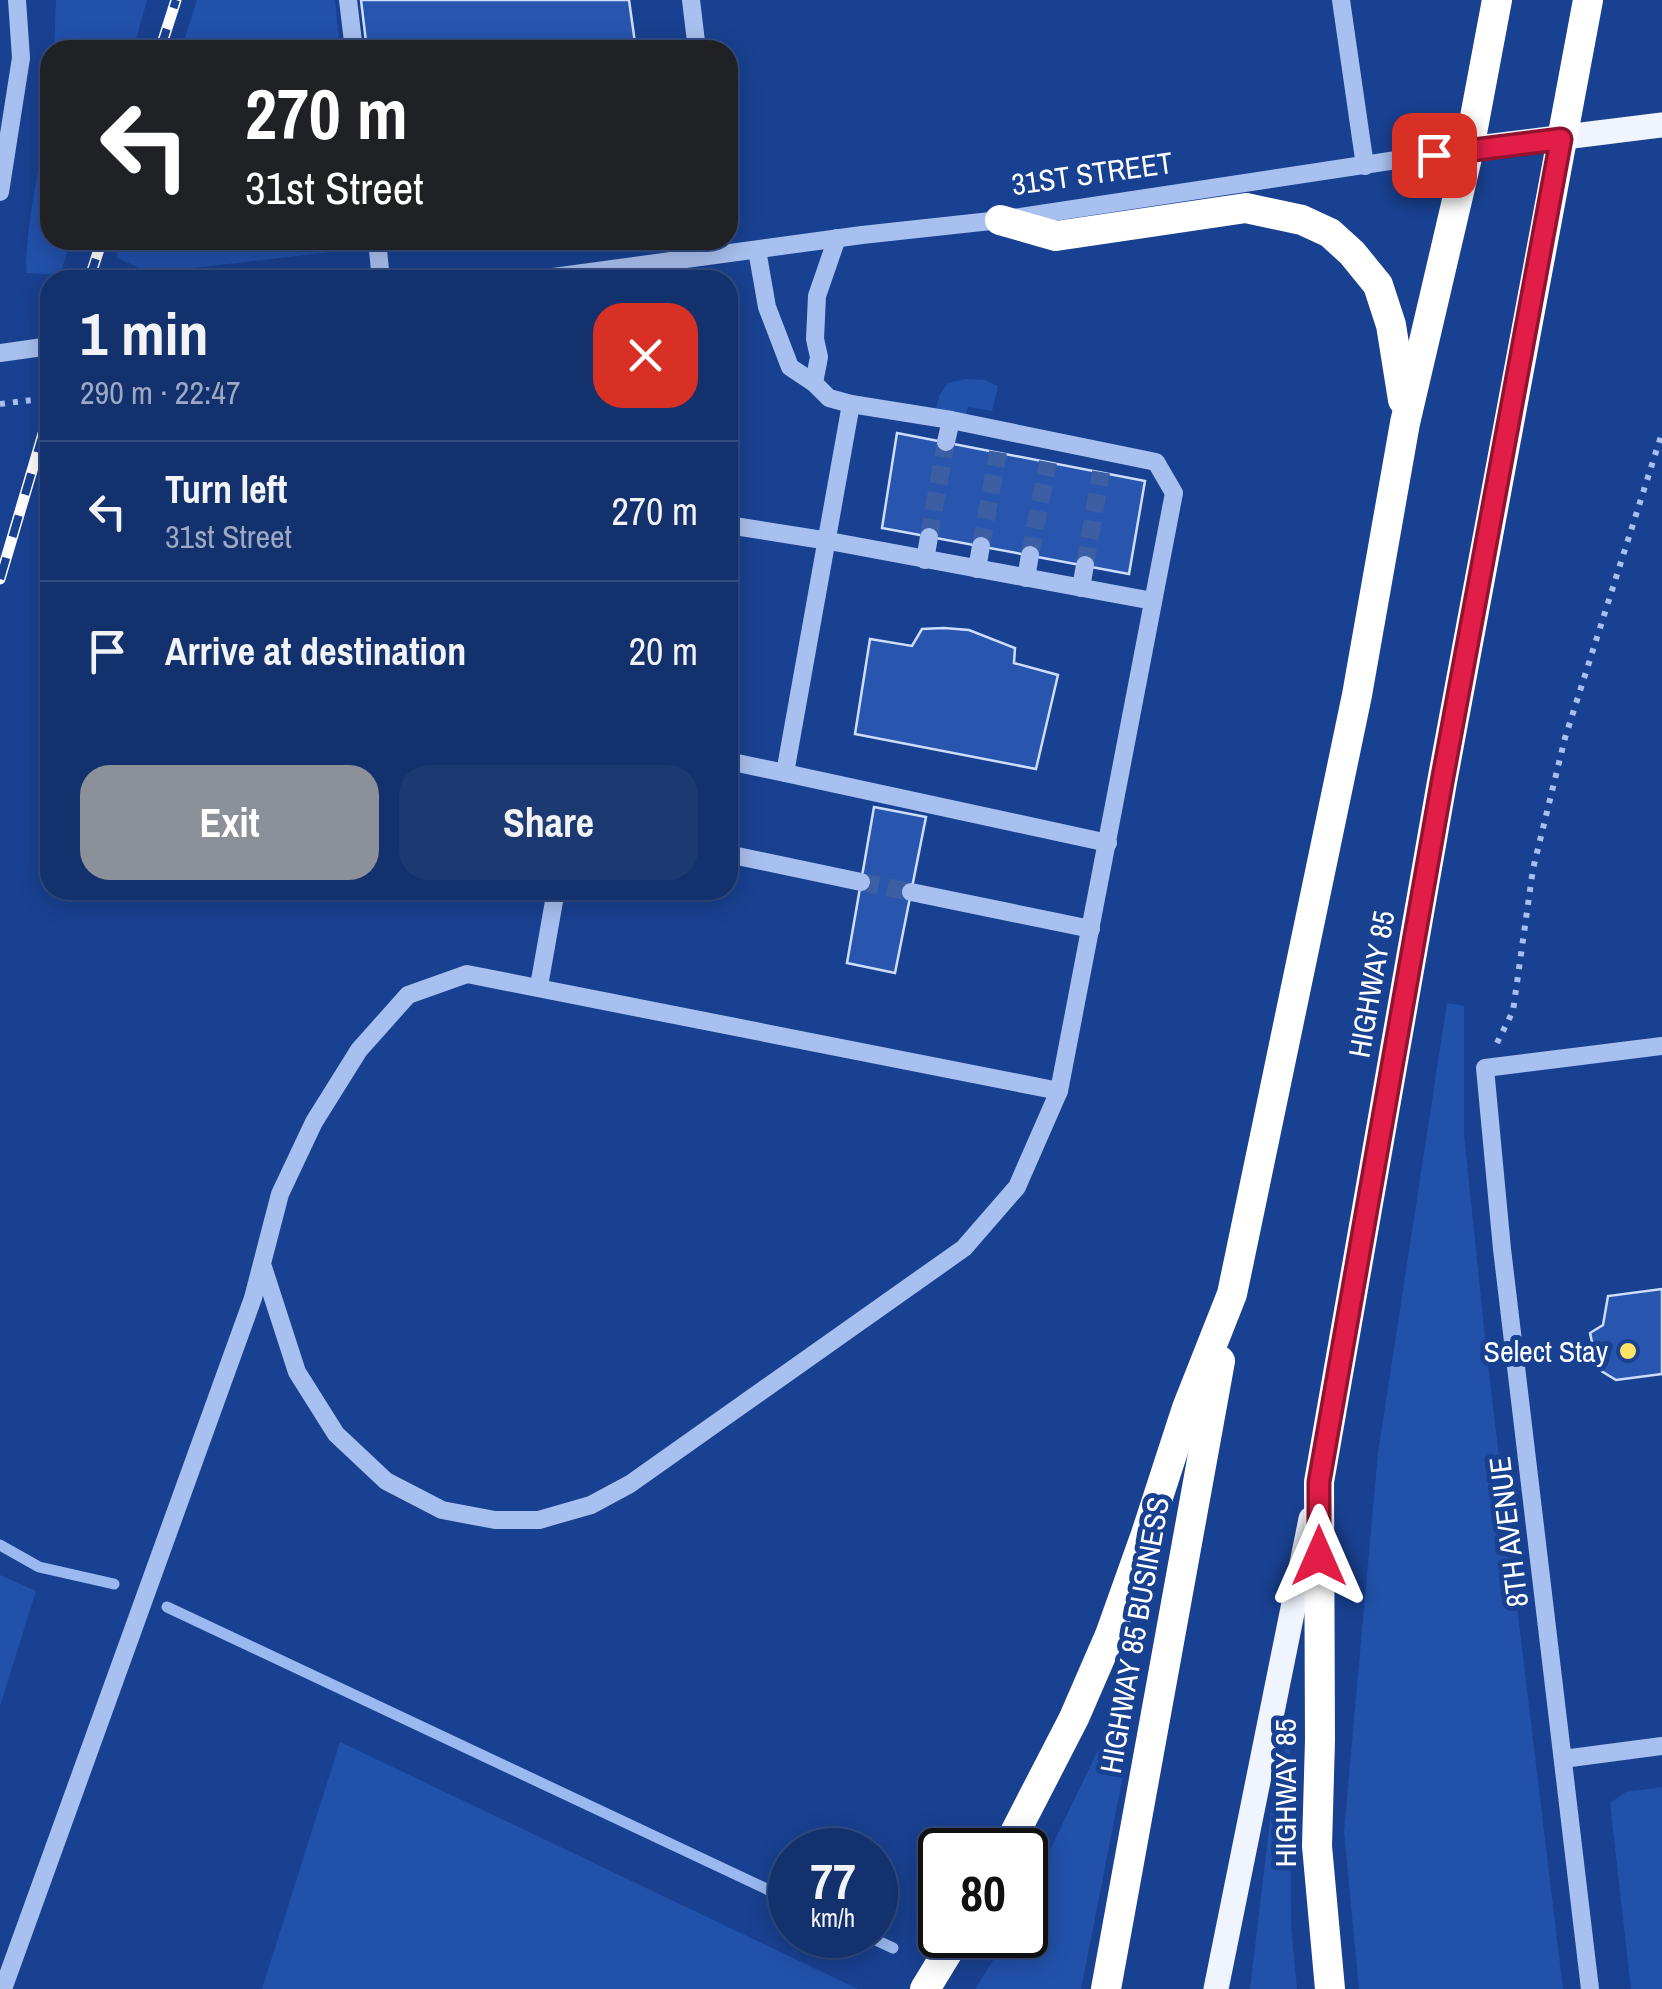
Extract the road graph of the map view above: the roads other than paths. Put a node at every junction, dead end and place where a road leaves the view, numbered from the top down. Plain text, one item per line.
1 (17, 0) edge
2 (348, 0) edge
3 (690, 0) edge
4 (1341, 0) edge
5 (1497, 0) edge
6 (1588, 0) edge
7 (353, 40) edge
8 (696, 40) edge
9 (1662, 125) edge
10 (1561, 139) junction
11 (1469, 149) junction
12 (1365, 166) junction
13 (0, 192) edge
14 (1000, 220) junction
15 (837, 238) junction
16 (757, 250) junction
17 (606, 270) edge
18 (40, 347) edge
19 (0, 353) edge
20 (814, 384) junction
21 (852, 404) junction
22 (951, 420) junction
23 (1405, 424) junction
24 (1002, 431) junction
25 (1052, 441) junction
26 (946, 442) tunnel mouth
27 (1106, 451) junction
28 (998, 452) tunnel mouth
29 (1048, 462) tunnel mouth
30 (1101, 472) tunnel mouth
31 (738, 527) edge
32 (930, 537) tunnel mouth
33 (828, 541) junction
34 (981, 546) tunnel mouth
35 (1030, 555) tunnel mouth
36 (925, 560) junction
37 (1086, 565) tunnel mouth
38 (977, 570) junction
39 (1026, 578) junction
40 (1081, 588) junction
41 (1153, 601) junction
42 (738, 763) edge
43 (785, 773) junction
44 (1108, 843) junction
45 (738, 856) edge
46 (861, 882) tunnel mouth
47 (911, 892) tunnel mouth
48 (554, 900) edge
49 (1091, 929) junction
50 (539, 986) junction
51 (1662, 1046) edge
52 (1059, 1091) junction
53 (262, 1267) junction
54 (1232, 1294) junction
55 (1319, 1482) junction
56 (1662, 1746) edge
57 (1563, 1758) junction
58 (1017, 1828) edge
59 (944, 1958) edge
60 (3, 1989) edge
61 (925, 1989) edge
62 (1106, 1989) edge
63 (1216, 1989) edge
64 (1330, 1989) edge
65 (1590, 1989) edge

1 - 13 street
2 - 7 street
3 - 8 street
4 - 12 street
5 - 11 highway
6 - 10 highway, HIGHWAY 85
9 - 10 main road, 31ST STREET
10 - 11 main road, 31ST STREET
10 - 55 highway, HIGHWAY 85
11 - 12 street, 31ST STREET
11 - 23 highway
12 - 14 street, 31ST STREET
14 - 15 street, 31ST STREET
14 - 23 highway
15 - 16 street, 31ST STREET
15 - 20 street
16 - 17 street, 31ST STREET
16 - 20 street
18 - 19 street
20 - 21 street
21 - 22 street
21 - 33 street
22 - 24 street
22 - 26 street
23 - 54 highway
24 - 25 street
24 - 28 street
25 - 27 street
25 - 29 street
27 - 30 street
27 - 41 street
31 - 33 street
32 - 36 street
33 - 36 street
33 - 43 street
34 - 38 street
35 - 39 street
36 - 38 street
37 - 40 street
38 - 39 street
39 - 40 street
40 - 41 street
41 - 44 street
42 - 43 street
43 - 44 street
44 - 49 street
45 - 46 street
47 - 49 street
48 - 50 street
49 - 52 street
50 - 52 street
50 - 53 street
51 - 57 street, 8TH AVENUE
52 - 53 street
53 - 60 street
54 - 58 highway
54 - 62 highway, HIGHWAY 85 BUSINESS
55 - 63 main road
55 - 64 highway, HIGHWAY 85
56 - 57 street
57 - 65 street, 8TH AVENUE
59 - 61 highway

